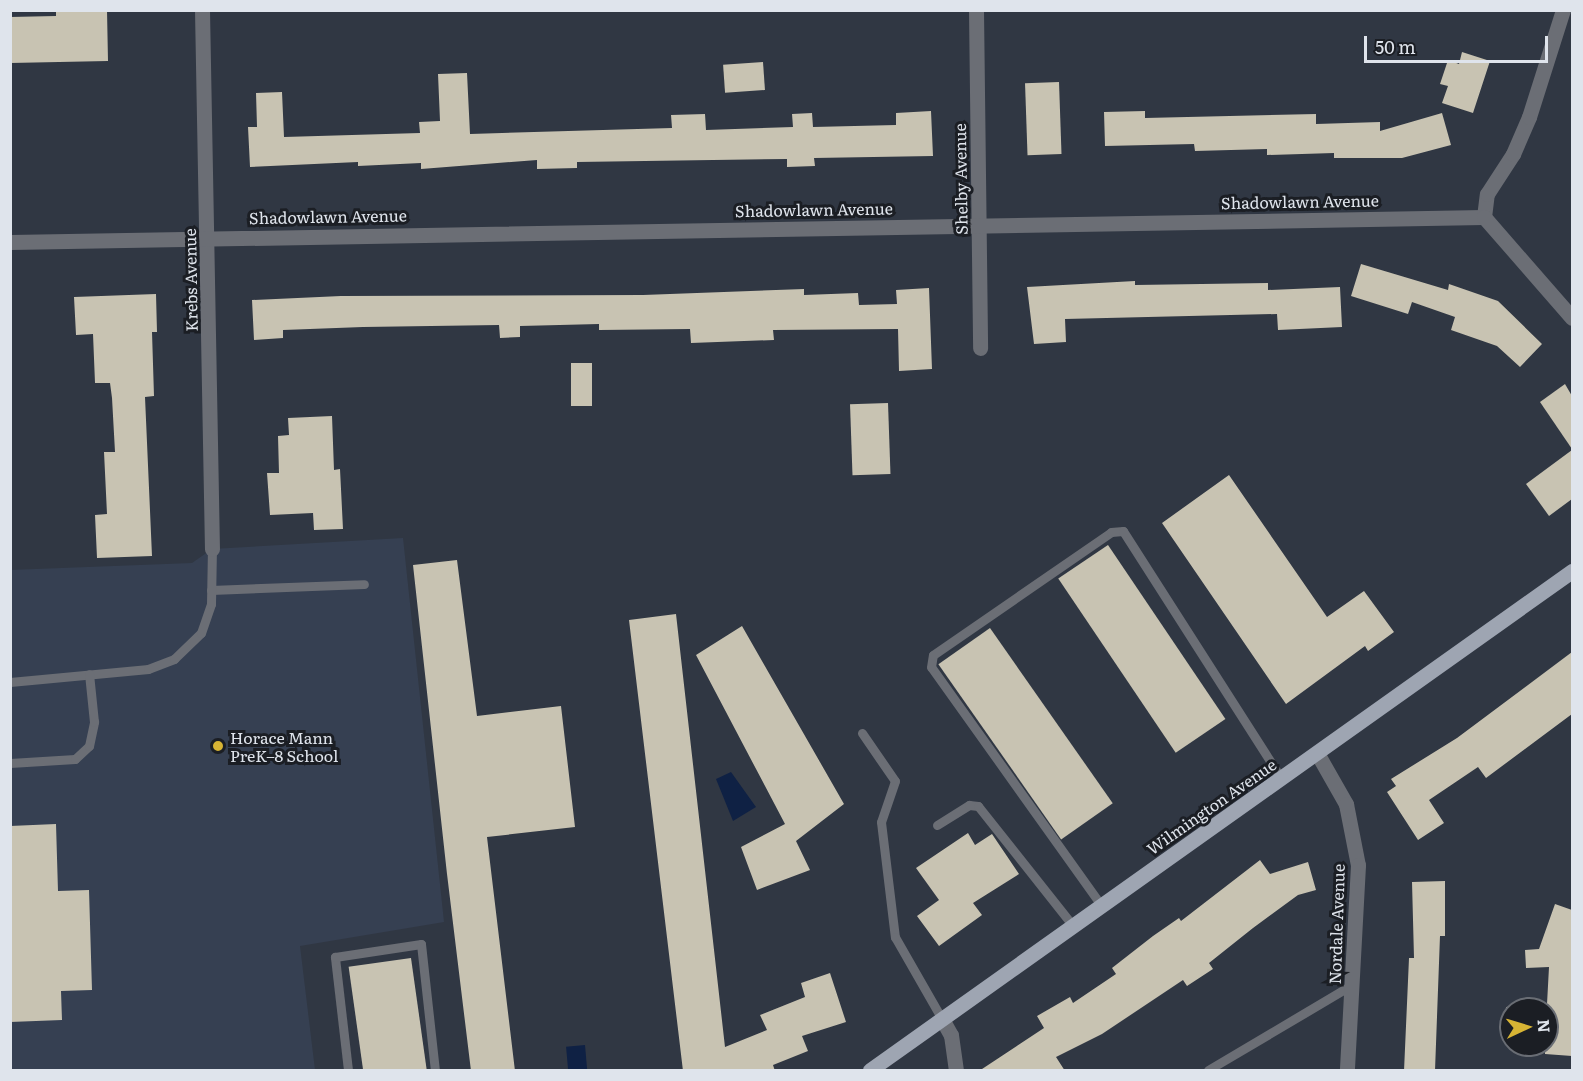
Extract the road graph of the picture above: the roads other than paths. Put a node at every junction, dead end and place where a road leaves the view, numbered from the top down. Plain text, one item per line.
1 (201, 10) edge
2 (976, 10) edge
3 (1563, 10) edge
4 (1484, 217) junction
5 (978, 224) junction
6 (207, 236) junction
7 (10, 242) edge
8 (1572, 318) edge
9 (980, 348) dead end
10 (212, 549) joint
11 (1572, 571) edge
12 (364, 584) dead end
13 (211, 590) junction
14 (89, 674) junction
15 (10, 682) edge
16 (862, 732) dead end
17 (1317, 753) junction
18 (10, 763) edge
19 (1281, 778) junction
20 (937, 825) dead end
21 (1101, 905) junction
22 (1073, 926) junction
23 (1352, 985) junction
24 (942, 1019) junction
25 (348, 1071) edge
26 (435, 1071) edge
27 (870, 1071) edge
28 (956, 1071) edge
29 (1208, 1071) edge
30 (1347, 1071) edge

1 - 6 street, Krebs Avenue
2 - 5 street, Shelby Avenue
3 - 4 street
4 - 5 street, Shadowlawn Avenue
4 - 8 street
5 - 6 street, Shadowlawn Avenue
5 - 9 street, Shelby Avenue
6 - 7 street, Shadowlawn Avenue
6 - 10 street, Krebs Avenue
10 - 13 lane
11 - 17 main road, Wilmington Avenue
12 - 13 lane
13 - 14 lane
14 - 15 lane
14 - 18 lane
16 - 24 lane
17 - 19 main road, Wilmington Avenue
17 - 23 street, Nordale Avenue
19 - 21 main road, Wilmington Avenue
19 - 21 lane
20 - 22 lane
21 - 22 main road, Wilmington Avenue
22 - 24 main road, Wilmington Avenue
23 - 29 lane
23 - 30 street, Nordale Avenue
24 - 27 main road, Wilmington Avenue
24 - 28 street
25 - 26 lane

